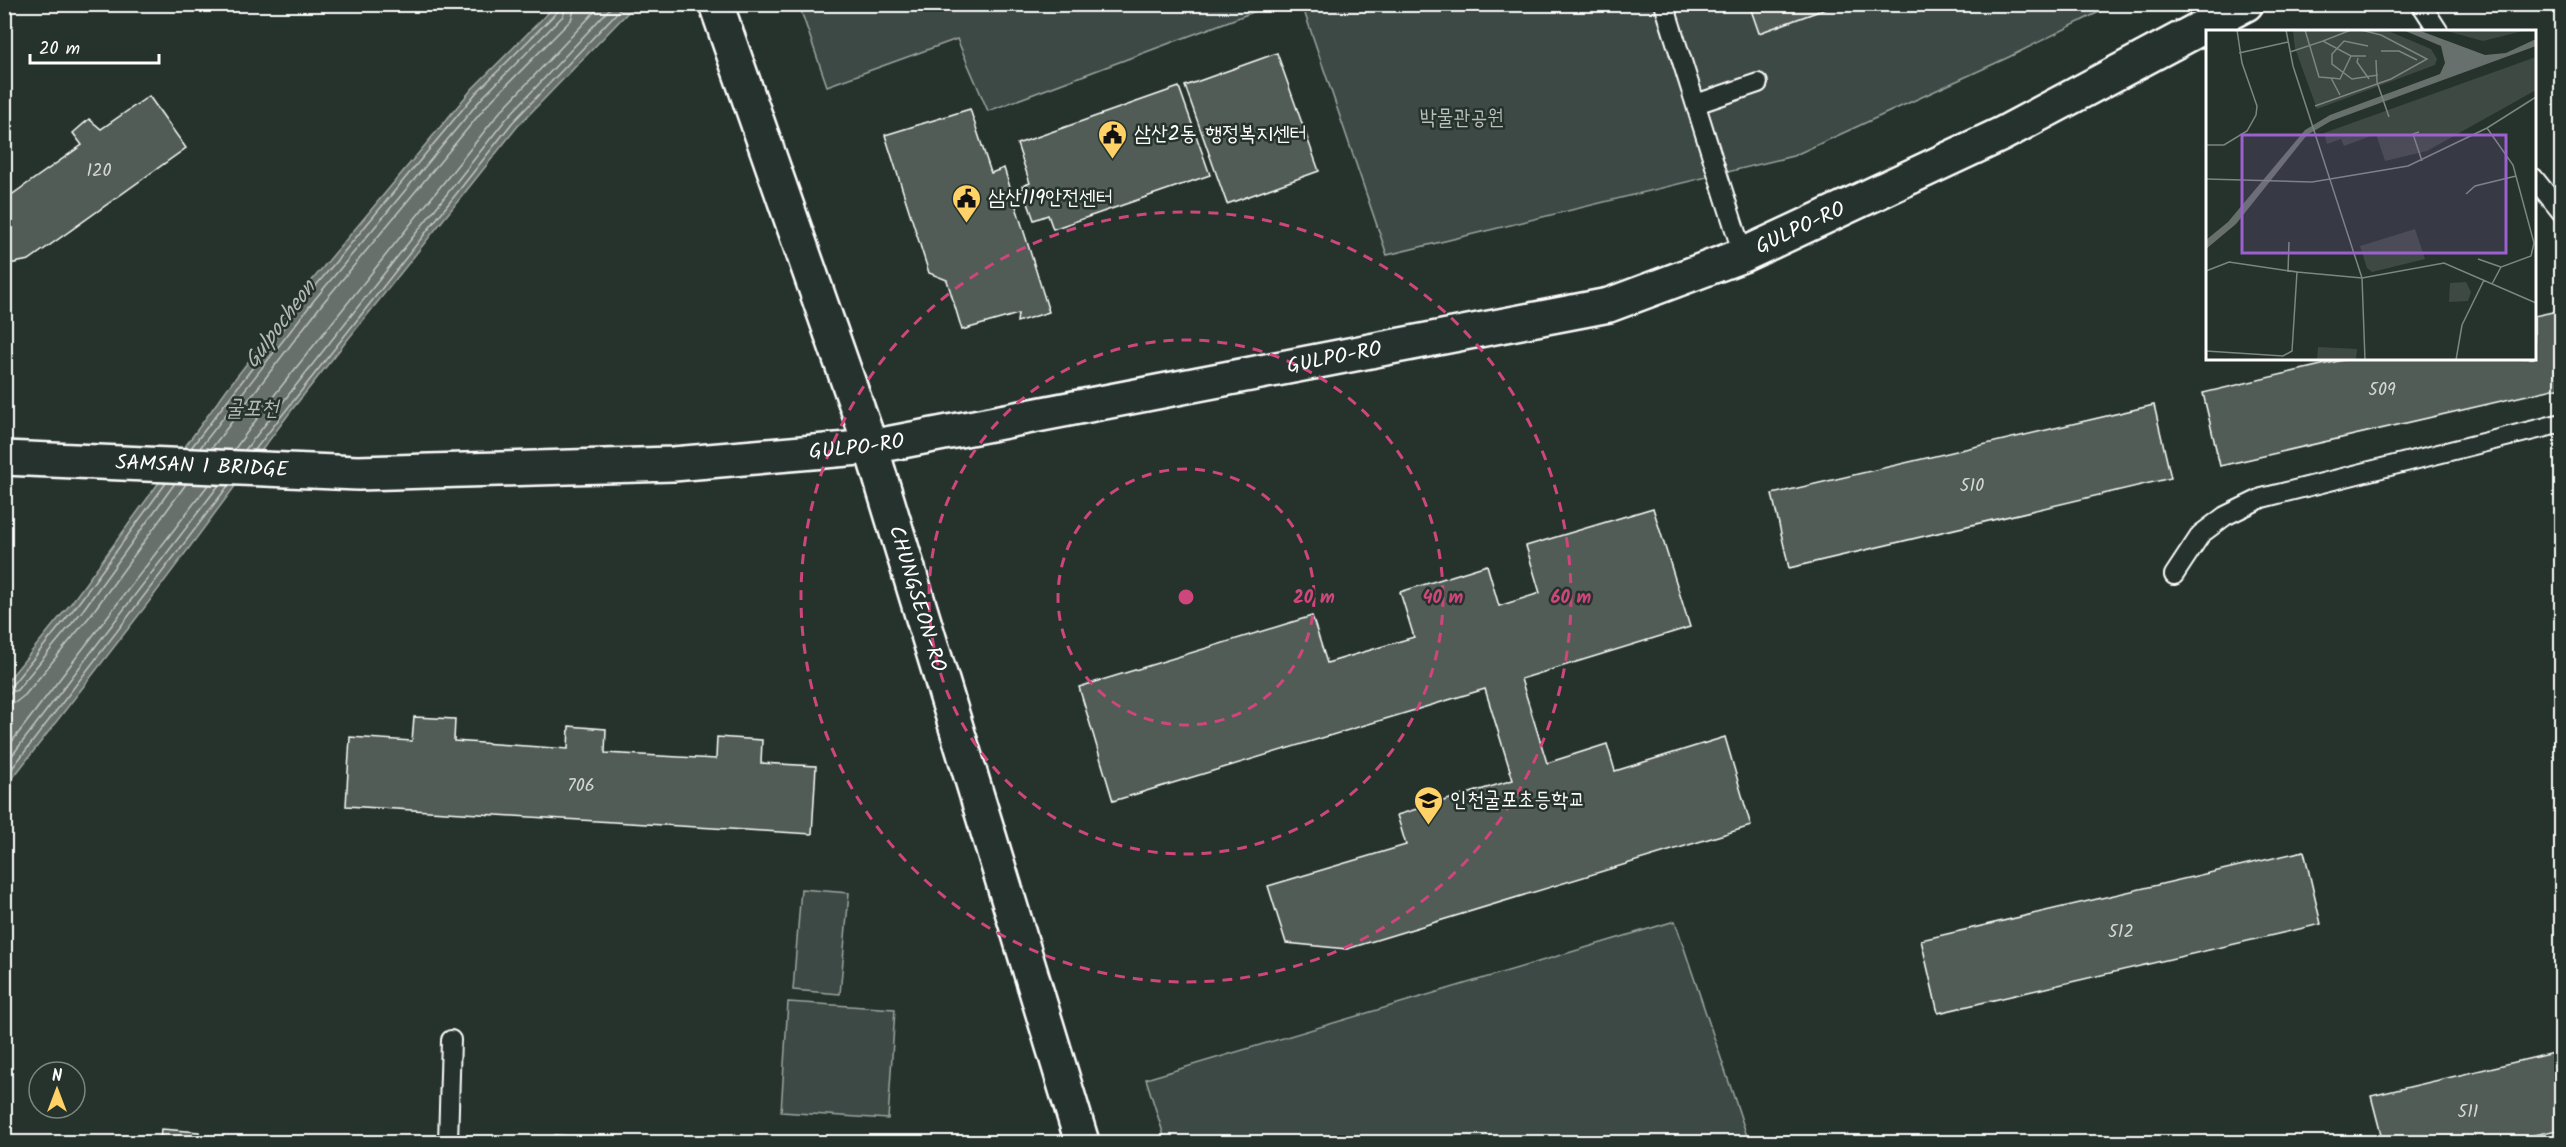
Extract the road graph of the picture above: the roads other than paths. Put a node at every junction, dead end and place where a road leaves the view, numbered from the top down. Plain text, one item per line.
1 (716, 4) edge
2 (1664, 4) edge
3 (2246, 4) edge
4 (2421, 4) edge
5 (2438, 30) edge
6 (1758, 83) dead end
7 (1696, 104) junction
8 (2536, 179) edge
9 (2562, 213) edge
10 (1743, 255) junction
11 (2562, 423) edge
12 (871, 447) junction
13 (4, 458) edge
14 (358, 474) joint
15 (2174, 575) dead end
16 (451, 1040) dead end
17 (448, 1143) edge
18 (1082, 1143) edge

1 - 12 street, CHUNGSEON-RO
2 - 7 lane
3 - 10 street, GULPO-RO
4 - 5 lane
6 - 7 lane
7 - 10 lane
8 - 9 lane
10 - 12 street, GULPO-RO
11 - 15 lane
12 - 14 street, GULPO-RO
12 - 18 street, CHUNGSEON-RO
13 - 14 street, SAMSAN 1 BRIDGE
16 - 17 lane

